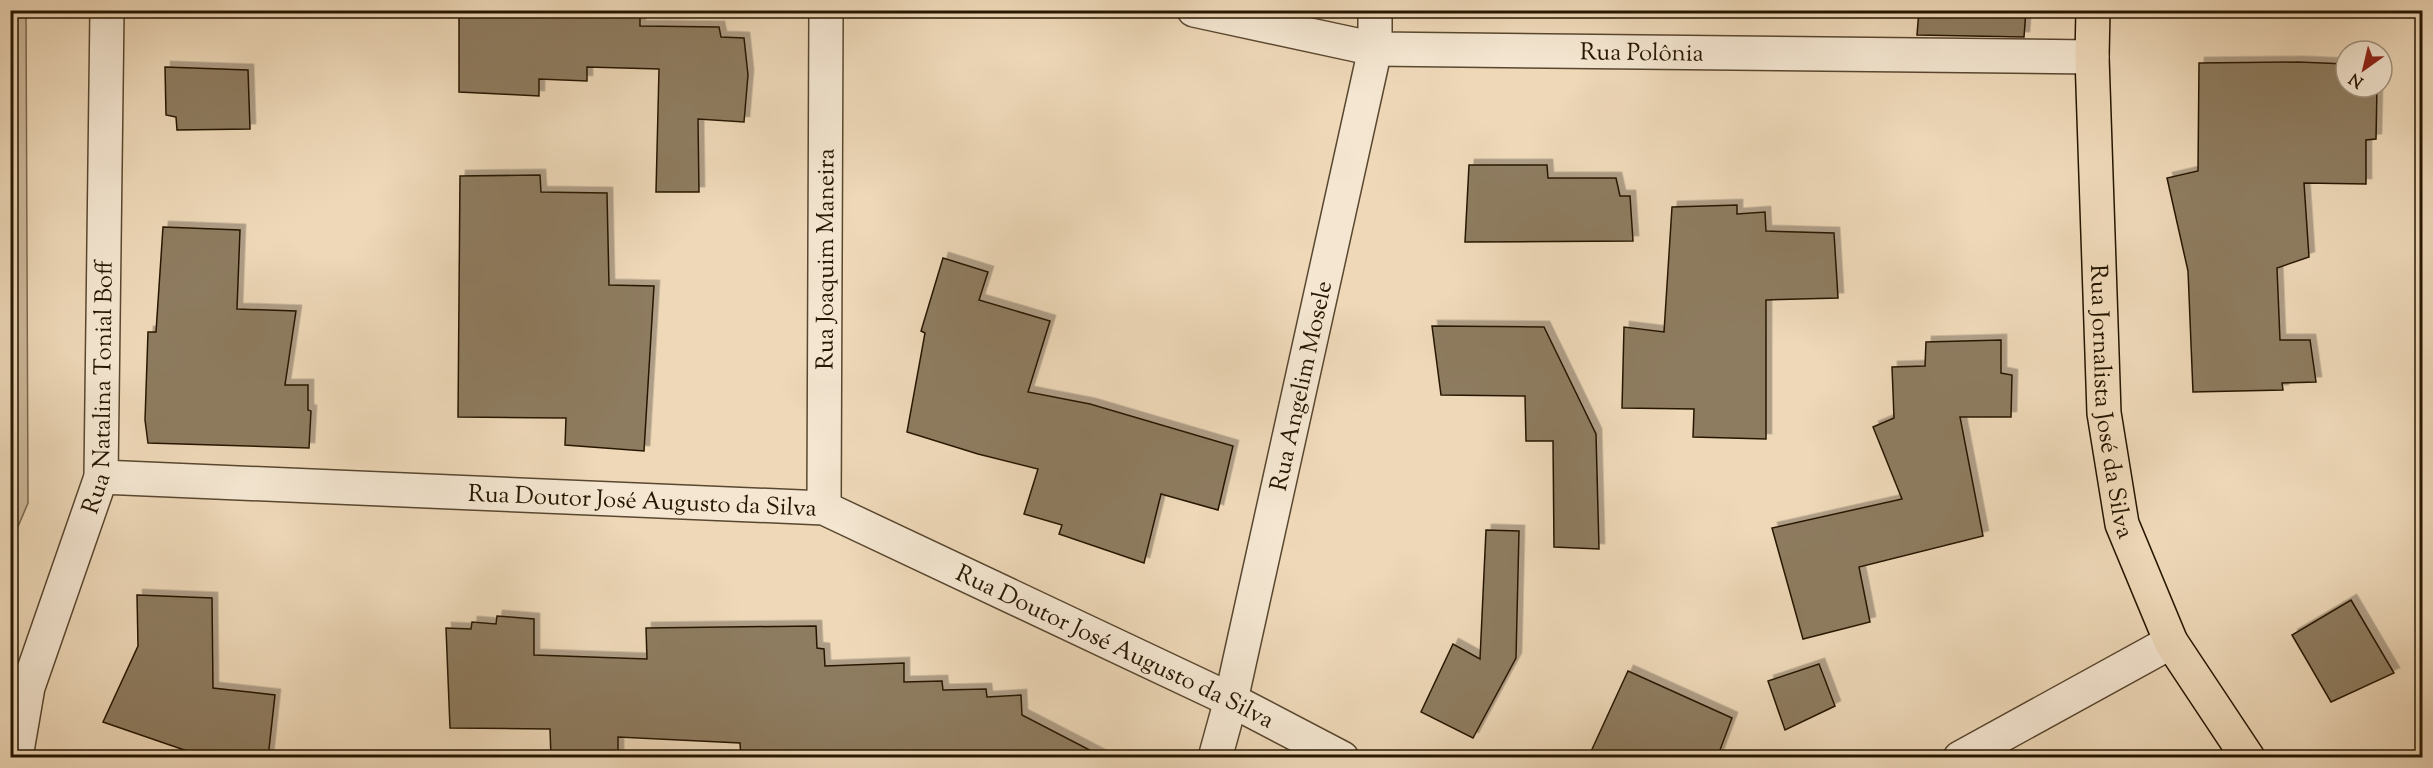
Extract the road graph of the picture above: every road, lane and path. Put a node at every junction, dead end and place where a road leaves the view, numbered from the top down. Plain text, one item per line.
1 (107, 10) edge
2 (826, 10) edge
3 (1194, 10) edge
4 (1375, 10) edge
5 (2094, 10) edge
6 (1375, 49) junction
7 (2092, 57) junction
8 (101, 477) junction
9 (824, 508) junction
10 (2171, 642) junction
11 (1231, 700) junction
12 (18, 754) edge
13 (1215, 758) edge
14 (1342, 758) edge
15 (1960, 758) edge
16 (2248, 758) edge

1 - 8 street, Rua Natalina Tonial Boff
2 - 9 street, Rua Joaquim Maneira
3 - 6 street, Rua Polônia
4 - 6 street, Rua Angelim Mosele
5 - 7 main road, Rua Jornalista José da Silva
6 - 7 street, Rua Polônia
6 - 11 street, Rua Angelim Mosele
7 - 10 main road, Rua Jornalista José da Silva
8 - 9 street, Rua Doutor José Augusto da Silva
8 - 12 street, Rua Natalina Tonial Boff
9 - 11 street, Rua Doutor José Augusto da Silva
10 - 15 street
10 - 16 main road, Rua Jornalista José da Silva
11 - 13 street, Rua Angelim Mosele
11 - 14 street, Rua Doutor José Augusto da Silva

